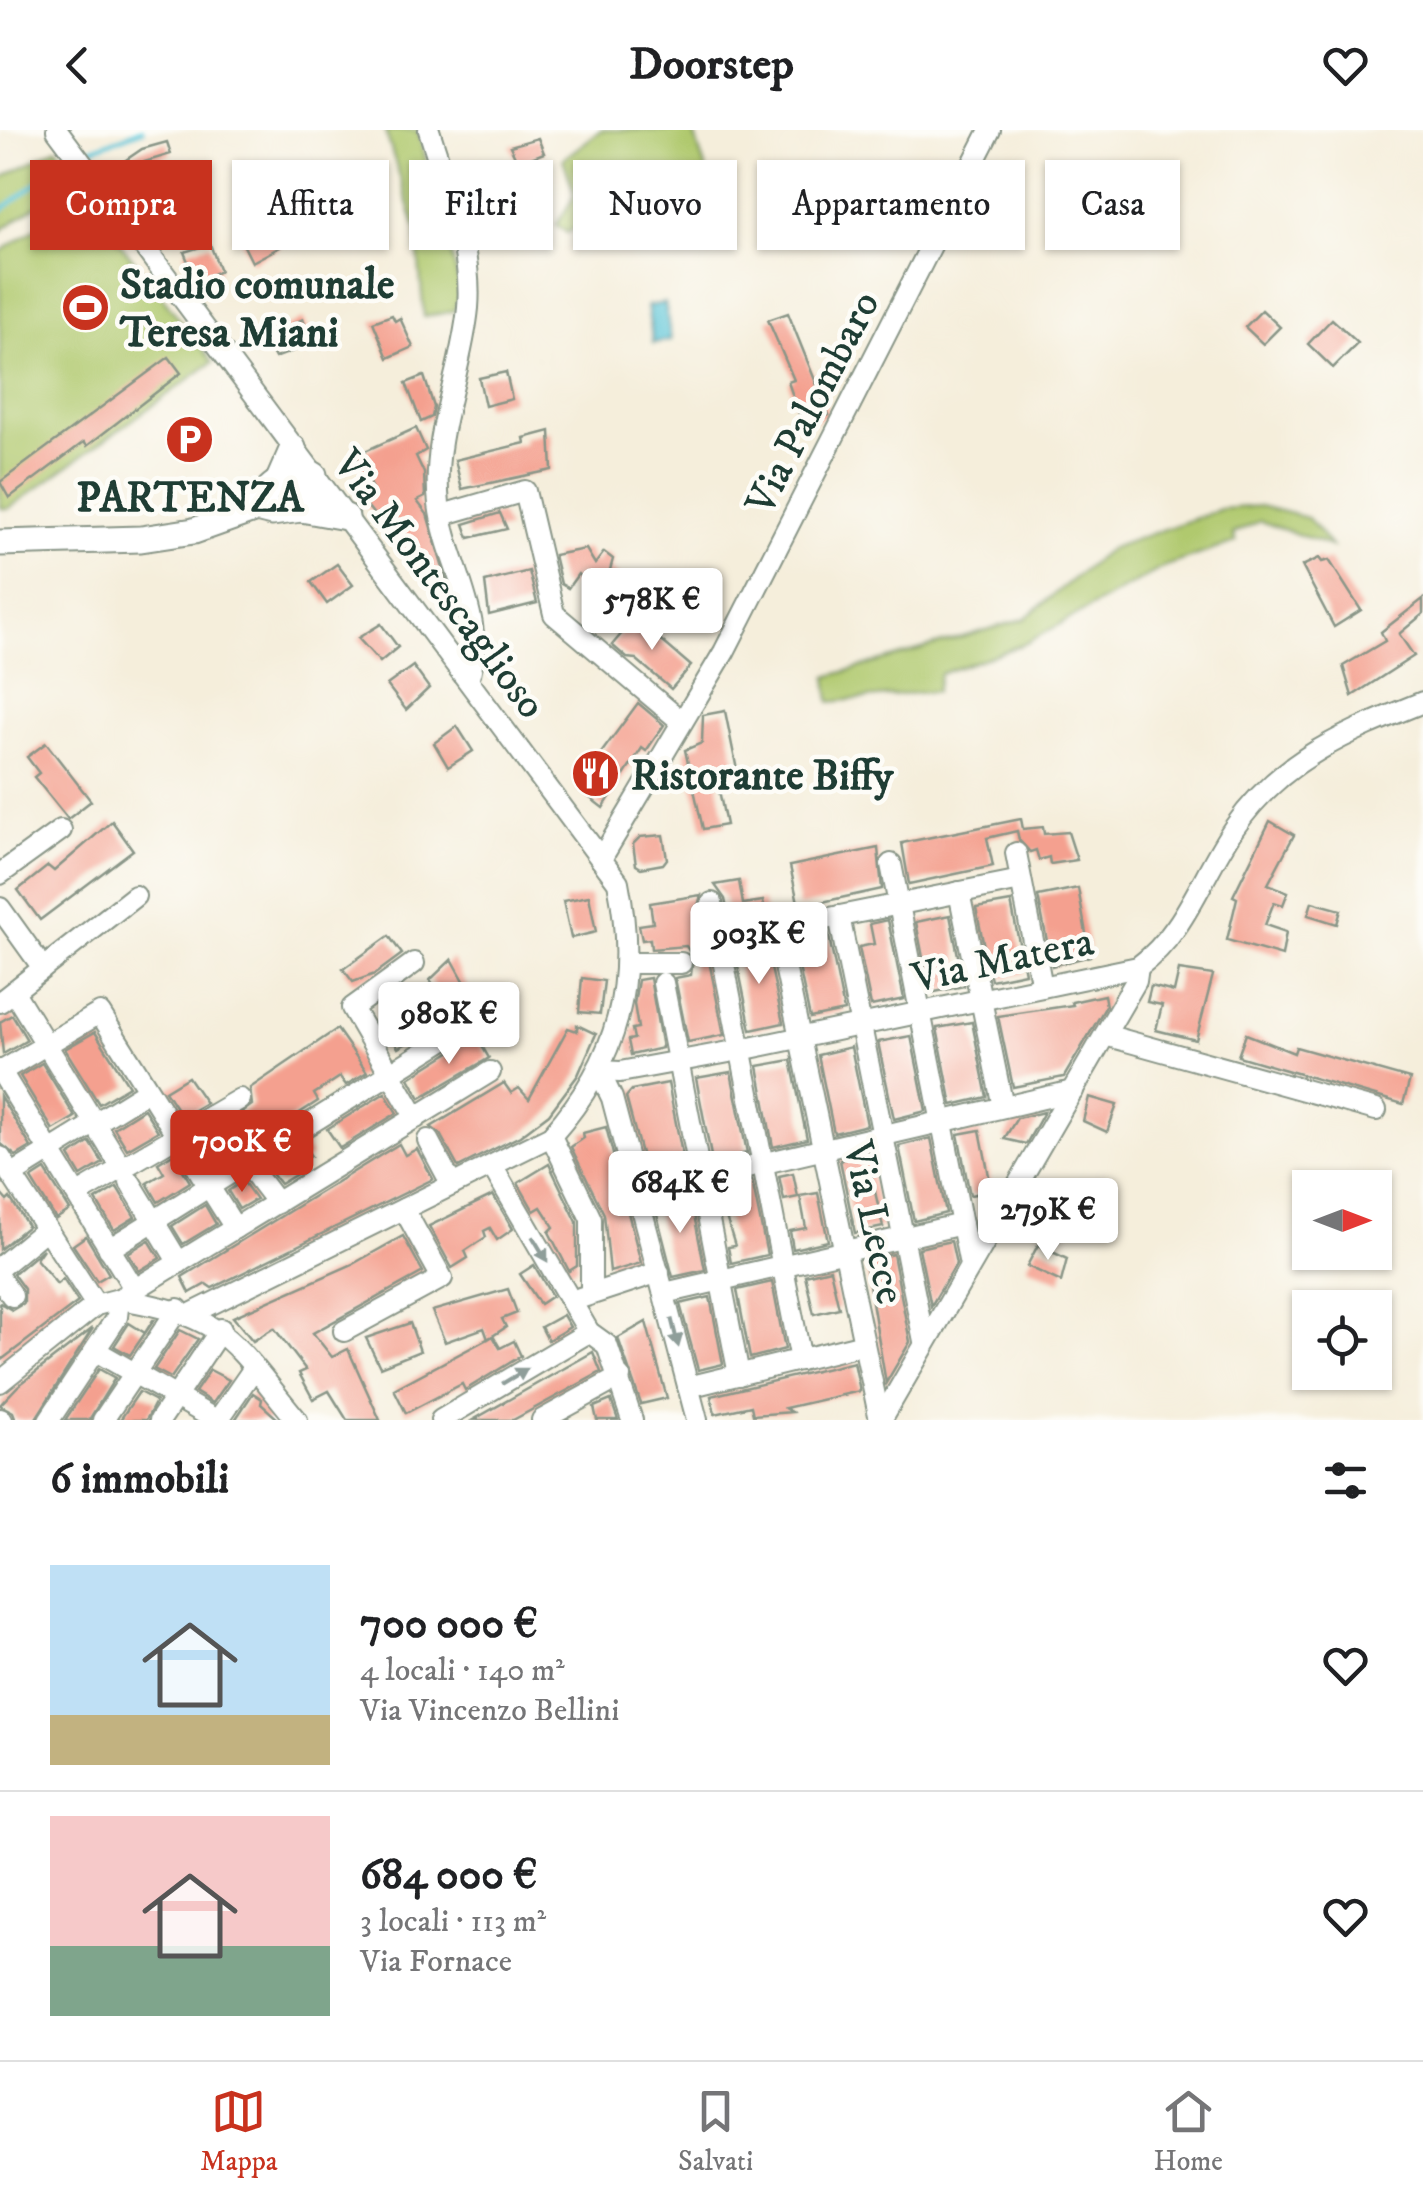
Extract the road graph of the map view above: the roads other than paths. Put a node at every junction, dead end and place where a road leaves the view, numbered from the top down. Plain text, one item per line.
1 (430, 130) edge
2 (990, 130) edge
3 (60, 137) edge
4 (293, 448) junction
5 (314, 475) junction
6 (279, 480) junction
7 (256, 510) junction
8 (300, 510) junction
9 (442, 516) junction
10 (346, 517) junction
11 (0, 543) edge
12 (468, 680) junction
13 (1423, 702) edge
14 (682, 722) junction
15 (61, 830) dead end
16 (1016, 854) dead end
17 (601, 859) junction
18 (891, 864) dead end
19 (0, 874) edge
20 (1021, 880) junction
21 (959, 892) junction
22 (136, 896) dead end
23 (712, 903) dead end
24 (898, 904) junction
25 (0, 908) edge
26 (838, 916) junction
27 (777, 928) junction
28 (719, 940) junction
29 (414, 962) dead end
30 (627, 962) junction
31 (681, 963) dead end
32 (43, 968) junction
33 (1138, 968) junction
34 (663, 983) dead end
35 (1042, 987) junction
36 (7, 997) edge
37 (981, 1001) junction
38 (920, 1013) junction
39 (469, 1024) dead end
40 (860, 1026) junction
41 (1104, 1036) junction
42 (799, 1039) junction
43 (46, 1045) junction
44 (740, 1050) junction
45 (677, 1062) junction
46 (0, 1071) edge
47 (600, 1071) junction
48 (392, 1072) junction
49 (490, 1072) dead end
50 (148, 1091) junction
51 (1073, 1091) junction
52 (240, 1099) dead end
53 (1003, 1108) junction
54 (1376, 1110) dead end
55 (211, 1116) junction
56 (416, 1118) junction
57 (942, 1122) junction
58 (94, 1123) junction
59 (882, 1135) junction
60 (176, 1136) junction
61 (551, 1136) junction
62 (428, 1140) dead end
63 (52, 1150) junction
64 (822, 1150) junction
65 (247, 1163) junction
66 (763, 1163) junction
67 (5, 1166) edge
68 (492, 1166) junction
69 (126, 1175) junction
70 (700, 1178) junction
71 (452, 1185) junction
72 (208, 1187) junction
73 (83, 1191) dead end
74 (636, 1193) junction
75 (277, 1203) junction
76 (404, 1209) junction
77 (154, 1221) junction
78 (962, 1224) junction
79 (235, 1228) junction
80 (46, 1230) junction
81 (902, 1238) junction
82 (109, 1248) junction
83 (844, 1252) junction
84 (180, 1262) junction
85 (970, 1265) junction
86 (782, 1266) junction
87 (0, 1267) edge
88 (720, 1280) junction
89 (662, 1283) junction
90 (127, 1295) junction
91 (582, 1298) junction
92 (96, 1306) junction
93 (185, 1311) junction
94 (221, 1329) junction
95 (344, 1331) dead end
96 (589, 1332) junction
97 (924, 1341) junction
98 (864, 1344) junction
99 (96, 1351) junction
100 (801, 1360) junction
101 (254, 1368) junction
102 (135, 1373) junction
103 (738, 1375) junction
104 (620, 1377) junction
105 (0, 1382) edge
106 (688, 1388) junction
107 (175, 1396) junction
108 (49, 1420) edge
109 (103, 1420) edge
110 (160, 1420) edge
111 (217, 1420) edge
112 (296, 1420) edge
113 (441, 1420) edge
114 (542, 1420) edge
115 (632, 1420) edge
116 (697, 1420) edge
117 (880, 1420) edge

1 - 9 street
2 - 14 street, Via Palombaro
3 - 4 street, Via Montescaglioso
4 - 5 street, Via Montescaglioso
4 - 6 main road
5 - 6 main road
5 - 8 main road
5 - 10 street, Via Montescaglioso
6 - 7 main road
7 - 8 main road
7 - 11 main road
8 - 10 main road
9 - 12 street
9 - 14 street
10 - 12 street, Via Montescaglioso
12 - 17 street, Via Montescaglioso
13 - 33 street, Via Matera
14 - 17 street, Via Palombaro
15 - 19 street
16 - 20 street
17 - 30 street, Via Montescaglioso
18 - 24 street
20 - 21 street
20 - 35 street
21 - 24 street
21 - 37 street
22 - 32 street
23 - 28 street
24 - 26 street
24 - 38 street
25 - 32 street
26 - 27 street
26 - 40 street
27 - 28 street
27 - 42 street, Via Lecce
28 - 44 street
29 - 48 street
30 - 31 street
30 - 47 street, Via Montescaglioso
32 - 36 street
33 - 35 street, Via Matera
33 - 41 street
34 - 45 street
35 - 37 street, Via Matera
36 - 43 street
37 - 38 street, Via Matera
37 - 53 street
38 - 40 street, Via Matera
38 - 57 street
39 - 48 street
40 - 42 street, Via Matera
40 - 59 street
41 - 51 street
41 - 54 street
42 - 44 street, Via Matera
42 - 64 street, Via Lecce
43 - 46 street
43 - 50 street
43 - 58 street
44 - 45 street, Via Matera
44 - 66 street
45 - 47 street, Via Matera
45 - 70 street
46 - 63 street
47 - 61 street, Via Montescaglioso
47 - 74 street
48 - 56 street
48 - 65 street
49 - 56 street
50 - 58 street
50 - 60 street
51 - 53 street
51 - 85 street
52 - 55 street
53 - 57 street
55 - 60 street
55 - 65 street
56 - 75 street
57 - 59 street
57 - 78 street
58 - 63 street
58 - 69 street
59 - 64 street
59 - 81 street
60 - 69 street
60 - 72 street
61 - 68 street
61 - 91 street
62 - 71 street
63 - 67 street
63 - 82 street
64 - 66 street
64 - 83 street, Via Lecce
65 - 72 street
65 - 75 street
66 - 70 street
66 - 86 street
67 - 80 street
68 - 71 street
68 -> 91 street
69 - 73 street
69 - 77 street
70 - 74 street
70 - 88 street
71 - 76 street
72 - 77 street
72 - 79 street
74 - 89 street
75 - 79 street
76 - 93 street
76 - 95 street
77 - 82 street
77 - 84 street
78 - 81 street
78 - 85 street
79 - 84 street
80 - 87 street
80 - 92 street
81 - 83 street
81 - 97 street
82 - 90 street
83 - 86 street
83 - 98 street, Via Lecce
84 - 90 street
85 - 97 street
86 - 88 street
86 - 100 street
88 - 89 street
88 - 103 street
89 - 91 street
89 -> 106 street
90 - 92 street
90 - 93 street
90 - 99 street
91 - 96 street
92 - 105 street
93 - 94 street
93 - 102 street
94 - 101 street
94 - 107 street
96 - 104 street
113 -> 96 street
97 - 117 street
98 - 100 street
98 - 117 street, Via Lecce
99 - 102 street
99 - 108 street
100 - 103 street
101 - 111 street
101 - 112 street
102 - 107 street
102 - 109 street
103 - 106 street
104 - 114 street
104 - 115 street
106 - 116 street
107 - 110 street
107 - 111 street

